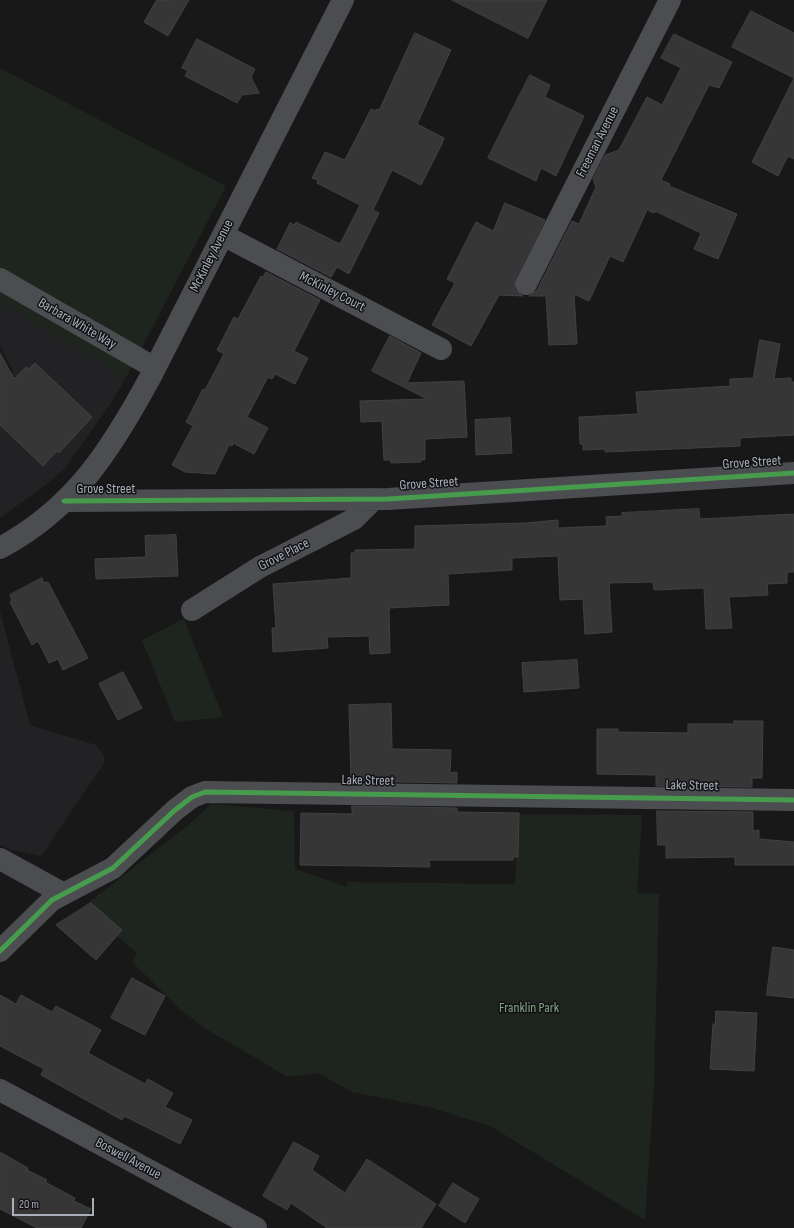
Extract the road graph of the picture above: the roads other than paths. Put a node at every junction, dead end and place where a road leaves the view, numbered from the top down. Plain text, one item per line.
1 (343, 0) edge
2 (670, 0) edge
3 (223, 236) junction
4 (0, 279) edge
5 (526, 284) dead end
6 (441, 349) dead end
7 (155, 368) junction
8 (794, 473) edge
9 (374, 499) junction
10 (64, 501) junction
11 (0, 548) edge
12 (192, 610) dead end
13 (794, 800) edge
14 (0, 859) edge
15 (62, 893) junction
16 (0, 951) edge
17 (0, 1090) edge
18 (256, 1228) edge

1 - 3 street, McKinley Avenue
2 - 5 street, Freeman Avenue
3 - 6 street, McKinley Court
3 - 7 street, McKinley Avenue
4 - 7 street, Barbara White Way
7 - 10 street, McKinley Avenue
8 - 9 street, Grove Street
9 - 10 street, Grove Street
9 - 12 street, Grove Place
10 - 11 street, McKinley Avenue
13 - 15 street, Lake Street
14 - 15 street
15 - 16 street, Lake Street
17 - 18 street, Boswell Avenue

